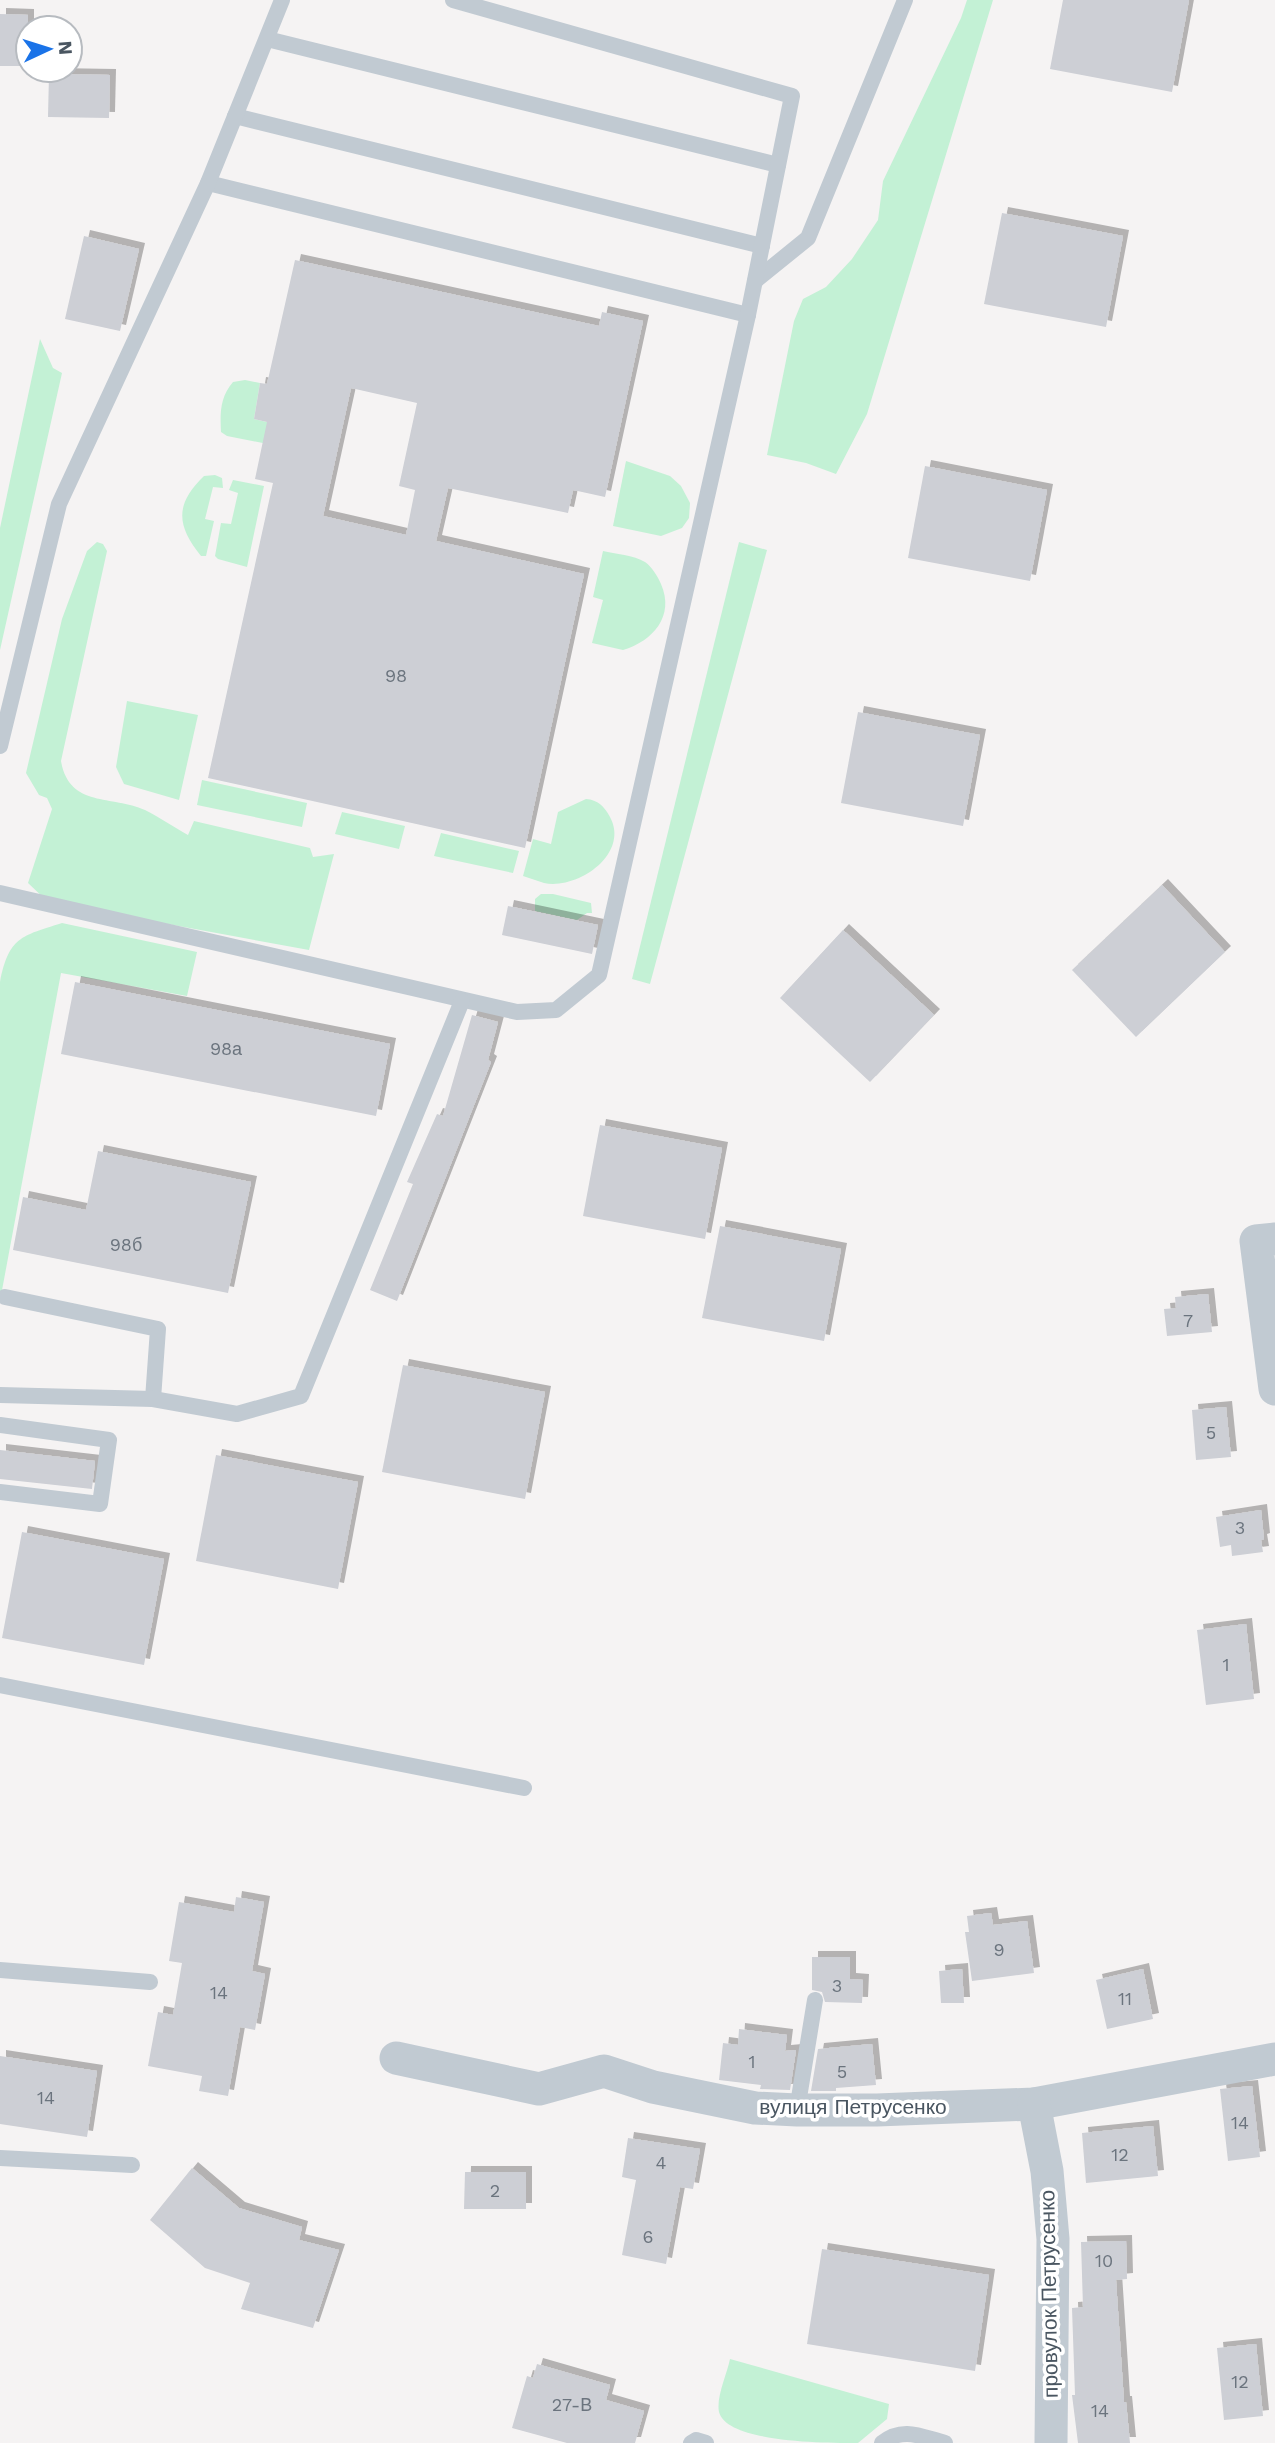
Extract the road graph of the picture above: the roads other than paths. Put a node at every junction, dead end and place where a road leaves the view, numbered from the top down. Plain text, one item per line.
1 (282, 0) edge
2 (453, 0) edge
3 (905, 0) edge
4 (267, 39) junction
5 (235, 116) junction
6 (778, 165) junction
7 (208, 183) junction
8 (762, 246) junction
9 (755, 281) junction
10 (748, 315) junction
11 (0, 746) edge
12 (0, 893) edge
13 (462, 1001) junction
14 (1266, 1240) edge
15 (5, 1297) dead end
16 (1275, 1389) edge
17 (0, 1395) edge
18 (153, 1399) junction
19 (0, 1424) edge
20 (0, 1492) edge
21 (0, 1685) edge
22 (524, 1788) dead end
23 (0, 1970) edge
24 (150, 1982) dead end
25 (815, 2000) dead end
26 (396, 2059) dead end
27 (1275, 2059) edge
28 (1034, 2104) junction
29 (797, 2110) junction
30 (0, 2158) edge
31 (132, 2165) dead end
32 (691, 2443) edge
33 (706, 2443) edge
34 (882, 2443) edge
35 (946, 2443) edge
36 (1051, 2443) edge

1 - 4 lane
2 - 6 lane
3 - 9 lane
4 - 5 lane
4 - 6 lane
5 - 7 lane
5 - 8 lane
6 - 8 lane
7 - 10 lane
7 - 11 lane
8 - 9 lane
9 - 10 lane
10 - 13 lane
12 - 13 lane
13 - 18 lane
14 - 16 street
15 - 18 lane
17 - 18 lane
19 - 20 lane
21 - 22 lane
23 - 24 lane
25 - 29 lane
26 - 29 street, вулиця Петрусенко
27 - 28 street, вулиця Петрусенко
28 - 29 street, вулиця Петрусенко
28 - 36 street, провулок Петрусенко
30 - 31 lane
32 - 33 lane
34 - 35 lane

